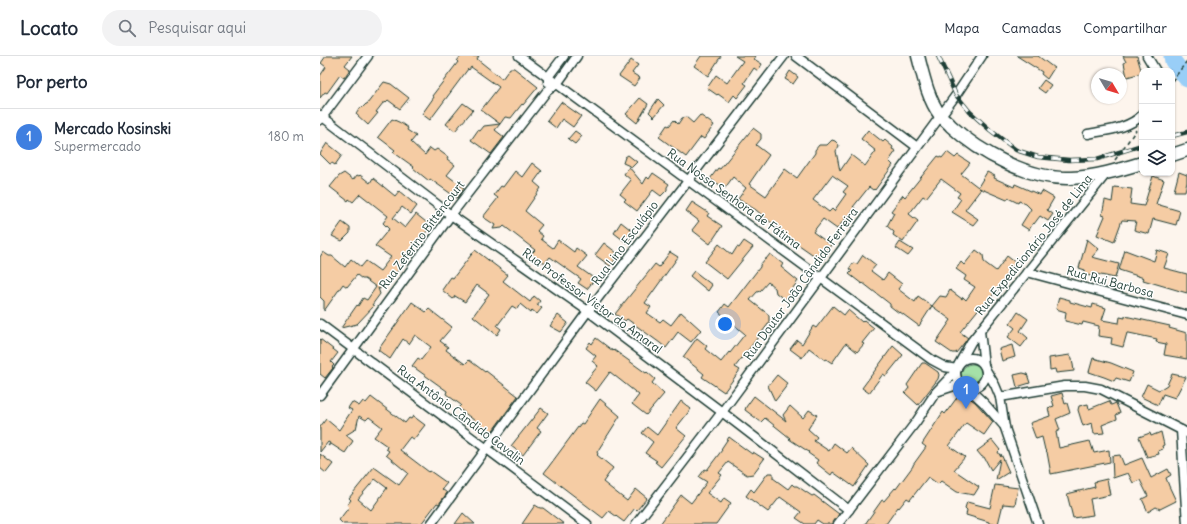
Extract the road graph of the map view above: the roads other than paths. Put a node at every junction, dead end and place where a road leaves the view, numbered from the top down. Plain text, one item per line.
1 (368, 56) edge
2 (519, 56) edge
3 (564, 56) edge
4 (577, 56) edge
5 (784, 56) edge
6 (796, 56) edge
7 (918, 56) edge
8 (982, 56) edge
9 (1147, 56) edge
10 (1154, 68) edge
11 (548, 78) junction
12 (557, 84) junction
13 (547, 91) junction
14 (940, 115) junction
15 (321, 117) edge
16 (1139, 118) edge
17 (1088, 134) dead end
18 (917, 147) junction
19 (1187, 150) edge
20 (1175, 154) edge
21 (1139, 164) edge
22 (1106, 174) junction
23 (688, 180) junction
24 (451, 215) junction
25 (1027, 272) junction
26 (821, 278) junction
27 (588, 311) junction
28 (1187, 315) edge
29 (320, 324) edge
30 (980, 331) junction
31 (353, 349) junction
32 (957, 368) junction
33 (985, 368) junction
34 (960, 384) junction
35 (969, 389) junction
36 (936, 392) junction
37 (320, 395) edge
38 (1000, 397) junction
39 (722, 412) junction
40 (1005, 428) junction
41 (1184, 431) edge
42 (486, 449) junction
43 (1185, 472) edge
44 (849, 510) junction
45 (431, 524) edge
46 (587, 524) edge
47 (636, 524) edge
48 (838, 524) edge
49 (1038, 524) edge
50 (1187, 524) edge

1 - 15 street
2 - 11 street, Rua Nossa Senhora de Fátima
3 - 11 street
4 - 12 street, Rua Zeferino Bittencourt
5 - 23 street, Rua Lino Esculápio
6 - 18 street
7 - 14 main road
8 - 14 street, Rua Doutor João Cândido Ferreira
9 - 10 street
11 - 12 street, Rua Nossa Senhora de Fátima
11 - 13 street
12 - 13 street, Rua Zeferino Bittencourt
12 - 23 street, Rua Nossa Senhora de Fátima
13 - 24 street, Rua Zeferino Bittencourt
14 - 18 street, Rua Doutor João Cândido Ferreira
14 - 22 main road
15 - 24 street, Rua Professor Victor do Amaral
16 - 17 street
18 - 26 street, Rua Doutor João Cândido Ferreira
19 - 20 main road
21 - 22 main road
22 - 25 street, Rua Expedicionário José de Lima
23 - 26 street, Rua Nossa Senhora de Fátima
23 - 27 street, Rua Lino Esculápio
24 - 27 street, Rua Professor Victor do Amaral
24 - 31 street, Rua Zeferino Bittencourt
25 - 28 street, Rua Rui Barbosa
25 - 30 street, Rua Expedicionário José de Lima
26 - 32 street, Rua Nossa Senhora de Fátima
26 - 39 street, Rua Doutor João Cândido Ferreira
27 - 39 street, Rua Professor Victor do Amaral
27 - 42 street, Rua Lino Esculápio
29 - 31 street, Rua Antônio Cândido Cavalin
30 - 32 street, Rua Expedicionário José de Lima
30 - 33 street, Rua Expedicionário José de Lima
31 - 37 street, Rua Zeferino Bittencourt
31 - 42 street, Rua Antônio Cândido Cavalin
32 - 33 street
32 - 34 street
32 - 36 street, Rua Expedicionário José de Lima
33 - 35 street
33 - 38 street
34 - 35 street
34 - 36 street
35 - 40 street
36 - 44 street, Rua Expedicionário José de Lima
38 - 40 street
38 - 41 street
39 - 44 street, Rua Professor Victor do Amaral
39 - 47 street, Rua Doutor João Cândido Ferreira
40 - 49 street
41 - 43 street
42 - 45 street, Rua Lino Esculápio
42 - 46 street, Rua Antônio Cândido Cavalin
43 - 50 street
44 - 48 street, Rua Expedicionário José de Lima

